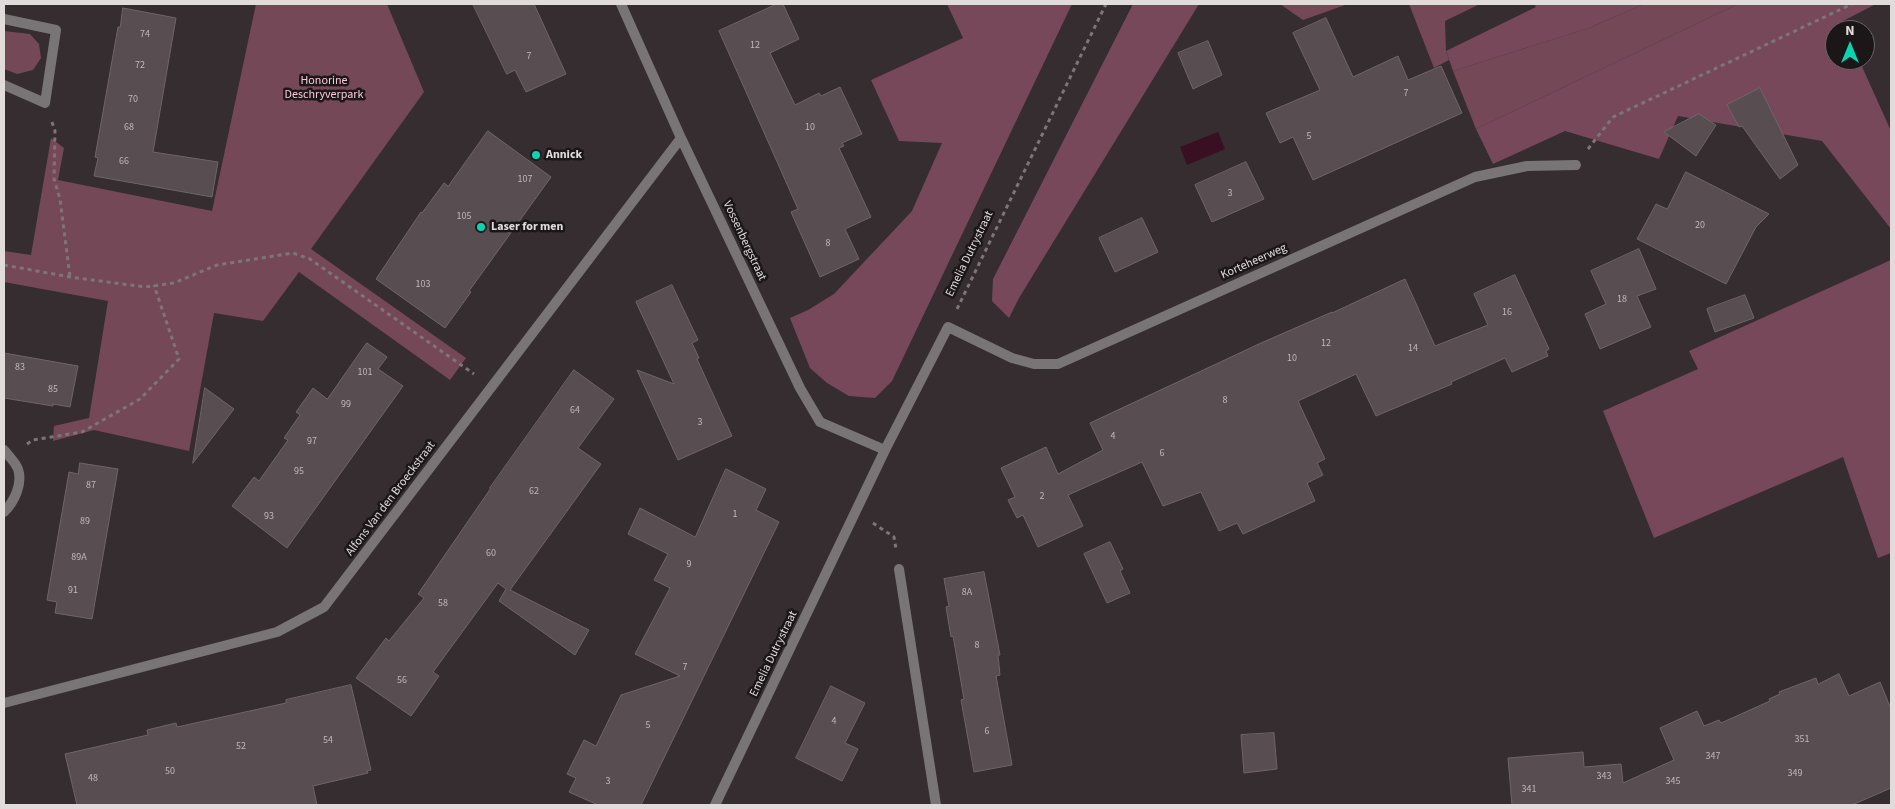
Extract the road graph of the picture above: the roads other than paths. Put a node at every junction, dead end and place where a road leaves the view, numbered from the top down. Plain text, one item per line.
1 (621, 4) edge
2 (4, 19) edge
3 (4, 85) edge
4 (682, 138) junction
5 (1576, 165) road end
6 (948, 328) joint
7 (885, 450) junction
8 (6, 453) edge
9 (4, 512) edge
10 (899, 569) road end
11 (4, 703) edge
12 (715, 805) edge
13 (936, 805) edge

1 - 4 street, Vossenbergstraat
2 - 3 street
4 - 7 street, Vossenbergstraat
4 - 11 street, Alfons Van den Broeckstraat
5 - 6 street, Korteheerweg
6 - 7 street, Emelia Dutrystraat
7 - 12 street, Emelia Dutrystraat
8 - 9 street
10 - 13 street

